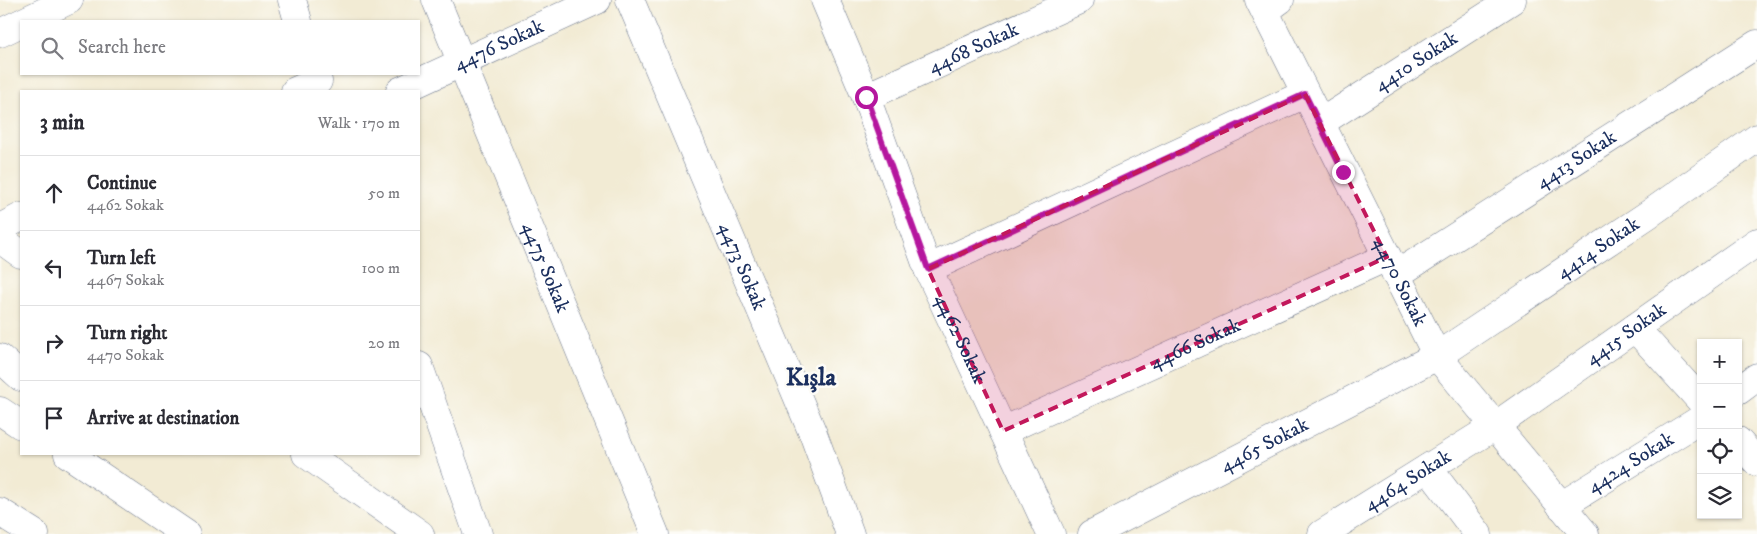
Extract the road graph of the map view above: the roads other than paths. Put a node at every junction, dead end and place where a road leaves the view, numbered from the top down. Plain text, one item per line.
1 (70, 0) edge
2 (292, 0) edge
3 (436, 0) edge
4 (597, 0) edge
5 (630, 0) edge
6 (826, 0) edge
7 (1079, 0) edge
8 (1512, 0) edge
9 (1268, 4) edge
10 (27, 20) edge
11 (298, 20) edge
12 (20, 23) edge
13 (0, 33) edge
14 (1757, 44) edge
15 (464, 63) junction
16 (402, 90) edge
17 (1305, 94) junction
18 (866, 97) junction
19 (1320, 123) junction
20 (1757, 138) edge
21 (20, 218) edge
22 (0, 228) edge
23 (0, 239) edge
24 (1757, 242) edge
25 (20, 253) edge
26 (1392, 266) junction
27 (928, 269) junction
28 (1634, 328) junction
29 (1437, 356) junction
30 (0, 358) edge
31 (420, 369) edge
32 (20, 376) edge
33 (1757, 377) edge
34 (1742, 388) edge
35 (1697, 397) edge
36 (0, 411) edge
37 (1697, 421) edge
38 (20, 423) edge
39 (1495, 426) junction
40 (1003, 431) junction
41 (1742, 445) edge
42 (70, 455) edge
43 (105, 455) edge
44 (307, 455) edge
45 (1757, 462) edge
46 (1428, 468) junction
47 (1561, 506) junction
48 (149, 508) junction
49 (0, 512) edge
50 (1357, 526) edge
51 (35, 534) edge
52 (186, 534) edge
53 (420, 534) edge
54 (478, 534) edge
55 (655, 534) edge
56 (850, 534) edge
57 (1051, 534) edge
58 (1092, 534) edge
59 (1322, 534) edge
60 (1478, 534) edge
61 (1585, 534) edge

1 - 10 main road
2 - 11 main road
3 - 15 main road, 4475 Sokak
4 - 15 main road, 4476 Sokak
5 - 56 main road, 4473 Sokak
6 - 18 main road, 4462 Sokak
7 - 18 main road, 4468 Sokak
8 - 19 main road, 4410 Sokak
9 - 17 main road, 4470 Sokak
12 - 13 main road
14 - 26 main road, 4413 Sokak
15 - 16 main road, 4476 Sokak
15 - 55 main road, 4475 Sokak
17 - 19 main road, 4470 Sokak
17 - 27 main road
18 - 27 main road, 4462 Sokak
19 - 26 main road, 4470 Sokak
20 - 29 main road, 4414 Sokak
21 - 22 main road
23 - 25 main road
24 - 28 main road, 4415 Sokak
26 - 29 main road, 4470 Sokak
26 - 40 main road, 4466 Sokak
27 - 40 main road, 4462 Sokak
28 - 35 main road
28 - 39 main road, 4415 Sokak
29 - 39 main road, 4470 Sokak
29 - 58 main road, 4465 Sokak
30 - 32 main road
31 - 54 main road
33 - 34 main road
36 - 38 main road
37 - 47 main road, 4424 Sokak
39 - 46 main road, 4464 Sokak
39 - 47 main road, 4470 Sokak
40 - 57 main road, 4462 Sokak
41 - 45 main road
42 - 48 main road
43 - 48 main road
44 - 53 main road
46 - 50 main road, 4464 Sokak
46 - 60 main road
47 - 61 main road, 4470 Sokak
48 - 52 main road
49 - 51 main road
50 - 59 main road, 4464 Sokak

